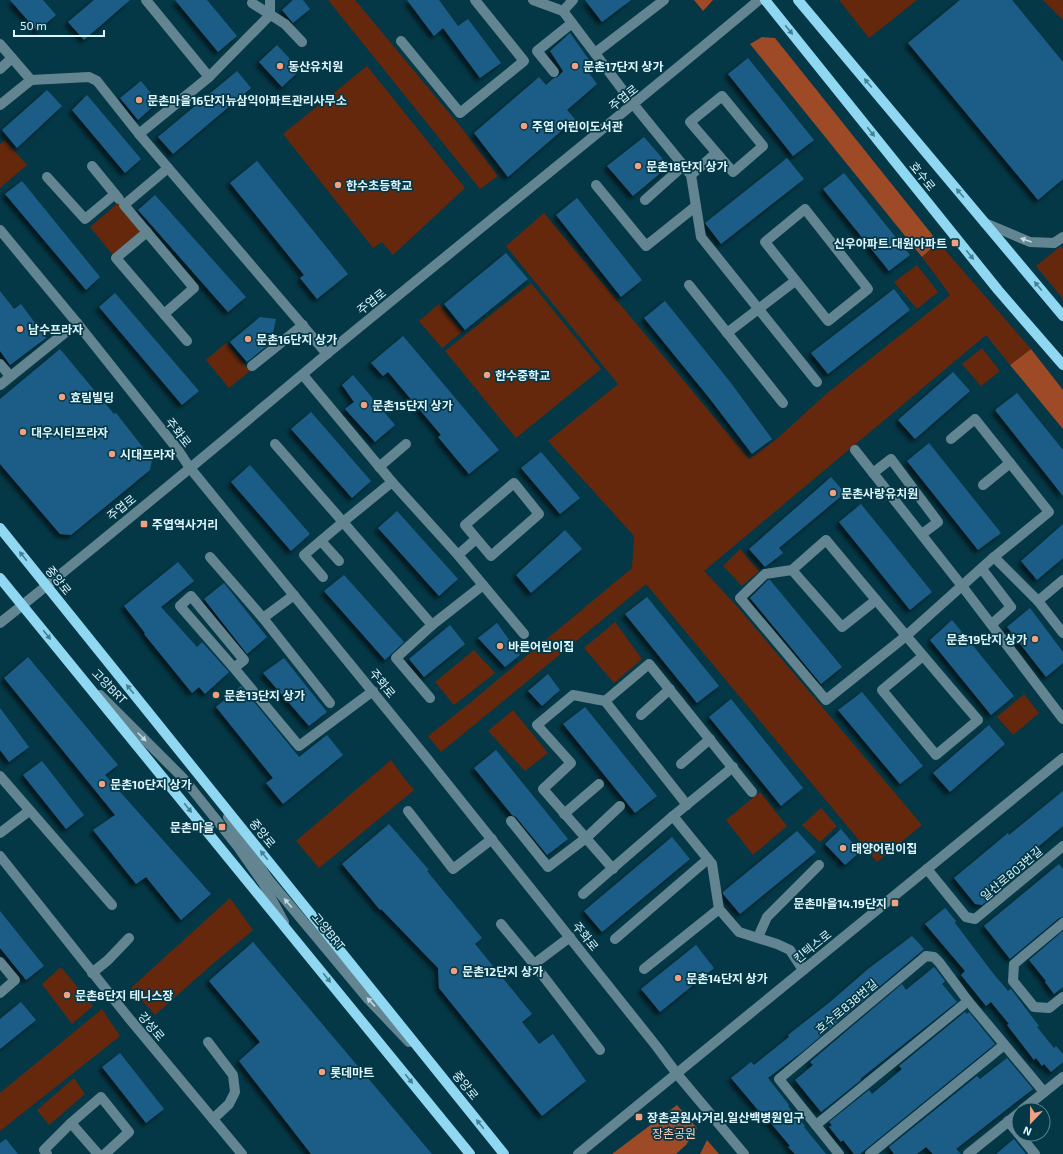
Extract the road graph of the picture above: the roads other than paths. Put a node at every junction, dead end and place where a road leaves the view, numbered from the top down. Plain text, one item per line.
1 (146, 0) edge
2 (270, 0) edge
3 (475, 0) edge
4 (533, 0) edge
5 (573, 0) edge
6 (664, 0) edge
7 (759, 0) edge
8 (765, 0) edge
9 (798, 0) edge
10 (252, 2) dead end
11 (563, 11) junction
12 (270, 15) junction
13 (572, 23) junction
14 (401, 41) dead end
15 (302, 42) dead end
16 (0, 44) edge
17 (595, 53) junction
18 (12, 58) junction
19 (0, 69) edge
20 (554, 72) dead end
21 (209, 77) junction
22 (31, 80) junction
23 (0, 104) edge
24 (634, 105) junction
25 (139, 134) junction
26 (716, 153) junction
27 (92, 166) dead end
28 (683, 166) junction
29 (168, 168) junction
30 (691, 175) junction
31 (47, 177) dead end
32 (596, 185) dead end
33 (115, 194) junction
34 (645, 200) dead end
35 (124, 205) junction
36 (696, 206) junction
37 (985, 223) junction
38 (0, 230) edge
39 (147, 232) junction
40 (1063, 237) edge
41 (795, 281) junction
42 (689, 285) dead end
43 (759, 310) junction
44 (164, 314) junction
45 (1063, 316) edge
46 (77, 323) junction
47 (303, 325) junction
48 (727, 333) junction
49 (187, 341) dead end
50 (327, 354) junction
51 (0, 364) edge
52 (252, 366) dead end
53 (1063, 366) edge
54 (303, 375) junction
55 (10, 376) junction
56 (817, 382) dead end
57 (0, 385) edge
58 (783, 403) dead end
59 (951, 439) dead end
60 (275, 444) dead end
61 (406, 444) dead end
62 (855, 450) dead end
63 (1010, 463) junction
64 (379, 467) junction
65 (190, 468) junction
66 (873, 473) junction
67 (392, 482) junction
68 (982, 485) dead end
69 (343, 522) junction
70 (0, 528) edge
71 (922, 534) junction
72 (476, 539) junction
73 (321, 540) junction
74 (458, 555) junction
75 (210, 557) dead end
76 (994, 557) junction
77 (339, 561) dead end
78 (982, 569) junction
79 (792, 570) junction
80 (323, 577) dead end
81 (0, 578) edge
82 (1063, 580) edge
83 (46, 585) junction
84 (483, 585) junction
85 (962, 586) junction
86 (294, 595) junction
87 (876, 600) junction
88 (1038, 601) junction
89 (22, 605) junction
90 (263, 618) junction
91 (0, 623) edge
92 (992, 624) junction
93 (432, 625) junction
94 (1063, 633) edge
95 (524, 634) dead end
96 (906, 636) junction
97 (923, 656) junction
98 (234, 668) junction
99 (75, 670) junction
100 (670, 689) junction
101 (373, 691) junction
102 (430, 698) dead end
103 (605, 701) junction
104 (330, 703) dead end
105 (641, 715) dead end
106 (1063, 719) edge
107 (710, 739) junction
108 (1063, 758) edge
109 (681, 764) dead end
110 (733, 767) junction
111 (0, 776) edge
112 (599, 784) dead end
113 (752, 792) dead end
114 (687, 805) junction
115 (620, 806) dead end
116 (29, 811) junction
117 (408, 811) dead end
118 (564, 814) junction
119 (673, 816) junction
120 (511, 821) dead end
121 (0, 833) edge
122 (586, 838) junction
123 (492, 839) junction
124 (1062, 849) edge
125 (0, 856) edge
126 (708, 859) junction
127 (819, 865) dead end
128 (613, 869) junction
129 (927, 869) junction
130 (583, 894) dead end
131 (112, 905) dead end
132 (719, 909) junction
133 (1063, 923) edge
134 (501, 924) dead end
135 (570, 937) junction
136 (758, 937) junction
137 (129, 938) dead end
138 (615, 939) dead end
139 (302, 948) junction
140 (0, 962) edge
141 (534, 964) junction
142 (644, 969) dead end
143 (803, 970) junction
144 (92, 973) junction
145 (0, 993) edge
146 (1063, 997) edge
147 (968, 1000) junction
148 (208, 1042) dead end
149 (1004, 1045) junction
150 (600, 1050) dead end
151 (677, 1074) junction
152 (1063, 1077) edge
153 (1044, 1092) junction
154 (1032, 1102) edge
155 (213, 1119) junction
156 (1011, 1119) edge
157 (1008, 1121) junction
158 (71, 1123) junction
159 (816, 1124) junction
160 (47, 1154) edge
161 (98, 1154) edge
162 (105, 1154) edge
163 (242, 1154) edge
164 (470, 1154) edge
165 (504, 1154) edge
166 (578, 1154) edge
167 (744, 1154) edge
168 (839, 1154) edge
169 (870, 1154) edge
170 (968, 1154) edge
171 (1035, 1154) edge

1 - 21 street
2 - 12 street
3 - 14 street
4 - 11 street
5 - 11 street
6 - 17 street
7 - 24 street, 주엽로
8 -> 53 main road, 호수로
37 -> 9 main road, 호수로
10 - 12 street
11 - 13 street
12 - 15 street
12 - 21 street
13 - 17 street
13 - 20 street
16 - 18 street
17 - 24 street
18 - 19 street
18 - 22 street
21 - 25 street
22 - 23 street
22 - 25 street
24 - 28 street
24 - 50 street, 주엽로
25 - 29 street
26 - 26 street
26 - 30 street
27 - 33 street
28 - 30 street
28 - 34 street
29 - 35 street
29 - 47 street
30 - 36 street
31 - 33 street
32 - 36 street
33 - 35 street
35 - 39 street
36 - 43 street
40 -> 37 street
45 -> 37 main road, 호수로
38 - 46 street, 주화로
39 - 44 street
39 - 44 street
41 - 41 street
41 - 43 street
42 - 48 street
43 - 48 street
43 - 56 street
44 - 49 street
46 - 55 street
46 - 65 street, 주화로
47 - 50 street
47 - 52 street
48 - 58 street
50 - 54 street, 주엽로
51 - 55 street
54 - 64 street
54 - 65 street, 주엽로
55 - 57 street
59 - 63 street
60 - 69 street
61 - 64 street
62 - 66 street
63 - 68 street
63 - 76 street
64 - 67 street
65 - 83 street, 주엽로
65 - 86 street, 주화로
66 - 71 street
66 - 71 street
67 - 69 street
67 - 74 street
69 - 73 street
69 - 93 street
83 -> 70 main road, 중앙로
71 - 85 street
72 - 72 street
72 - 74 street
73 - 77 street
73 - 80 street
74 - 84 street
75 - 90 street
76 - 78 street
76 - 88 street
78 - 85 street
78 - 92 street
79 - 87 street
79 - 87 street
79 - 96 street
81 - 89 main road
82 - 88 street
83 - 89 street, 주엽로
165 -> 83 main road, 중앙로
84 - 93 street
84 - 95 street
85 - 92 street
85 - 96 street
86 - 90 street
86 - 101 street, 주화로
87 - 96 street
88 - 94 street
89 - 91 street, 주엽로
89 -> 99 main road
90 - 104 street
92 - 106 street
93 - 102 street
96 - 97 street
97 - 97 street
98 - 98 street
98 - 101 street
99 -> 139 main road
99 -> 139 street, 고양BRT
100 - 103 street
100 - 105 street
100 - 107 street
101 - 123 street, 주화로
103 - 114 street
103 - 118 street
107 - 109 street
107 - 110 street
108 - 129 street, 킨텍스로
110 - 113 street
110 - 114 street
111 - 116 street
112 - 118 street
114 - 119 street
115 - 122 street
116 - 121 street
116 - 131 street
117 - 123 street
118 - 122 street
119 - 126 street
119 - 128 street
120 - 122 street
122 - 128 street
123 - 135 street, 주화로
124 - 129 street, 일산로803번길
125 - 144 street, 강성로
126 - 132 street
126 - 138 street
127 - 136 street
128 - 130 street
129 - 143 street, 킨텍스로
132 - 136 street
132 - 142 street
133 - 146 street
134 - 141 street
135 - 141 street
135 - 151 street, 주화로
136 - 143 street
137 - 144 street
139 -> 164 main road
140 - 145 street
141 - 150 street
143 - 151 street, 킨텍스로
144 - 155 street, 강성로
147 - 149 street, 호수로838번길
147 - 159 street
147 - 159 street, 호수로838번길
148 - 155 street
149 - 153 street, 호수로838번길
149 - 169 street
151 - 166 street, 킨텍스로
151 - 167 street, 주화로
152 - 153 street
153 - 154 street
155 - 163 street, 강성로
156 - 157 street
157 - 170 street
157 - 171 street
158 - 160 street
158 - 161 street
158 - 162 street
159 - 168 street, 호수로838번길

